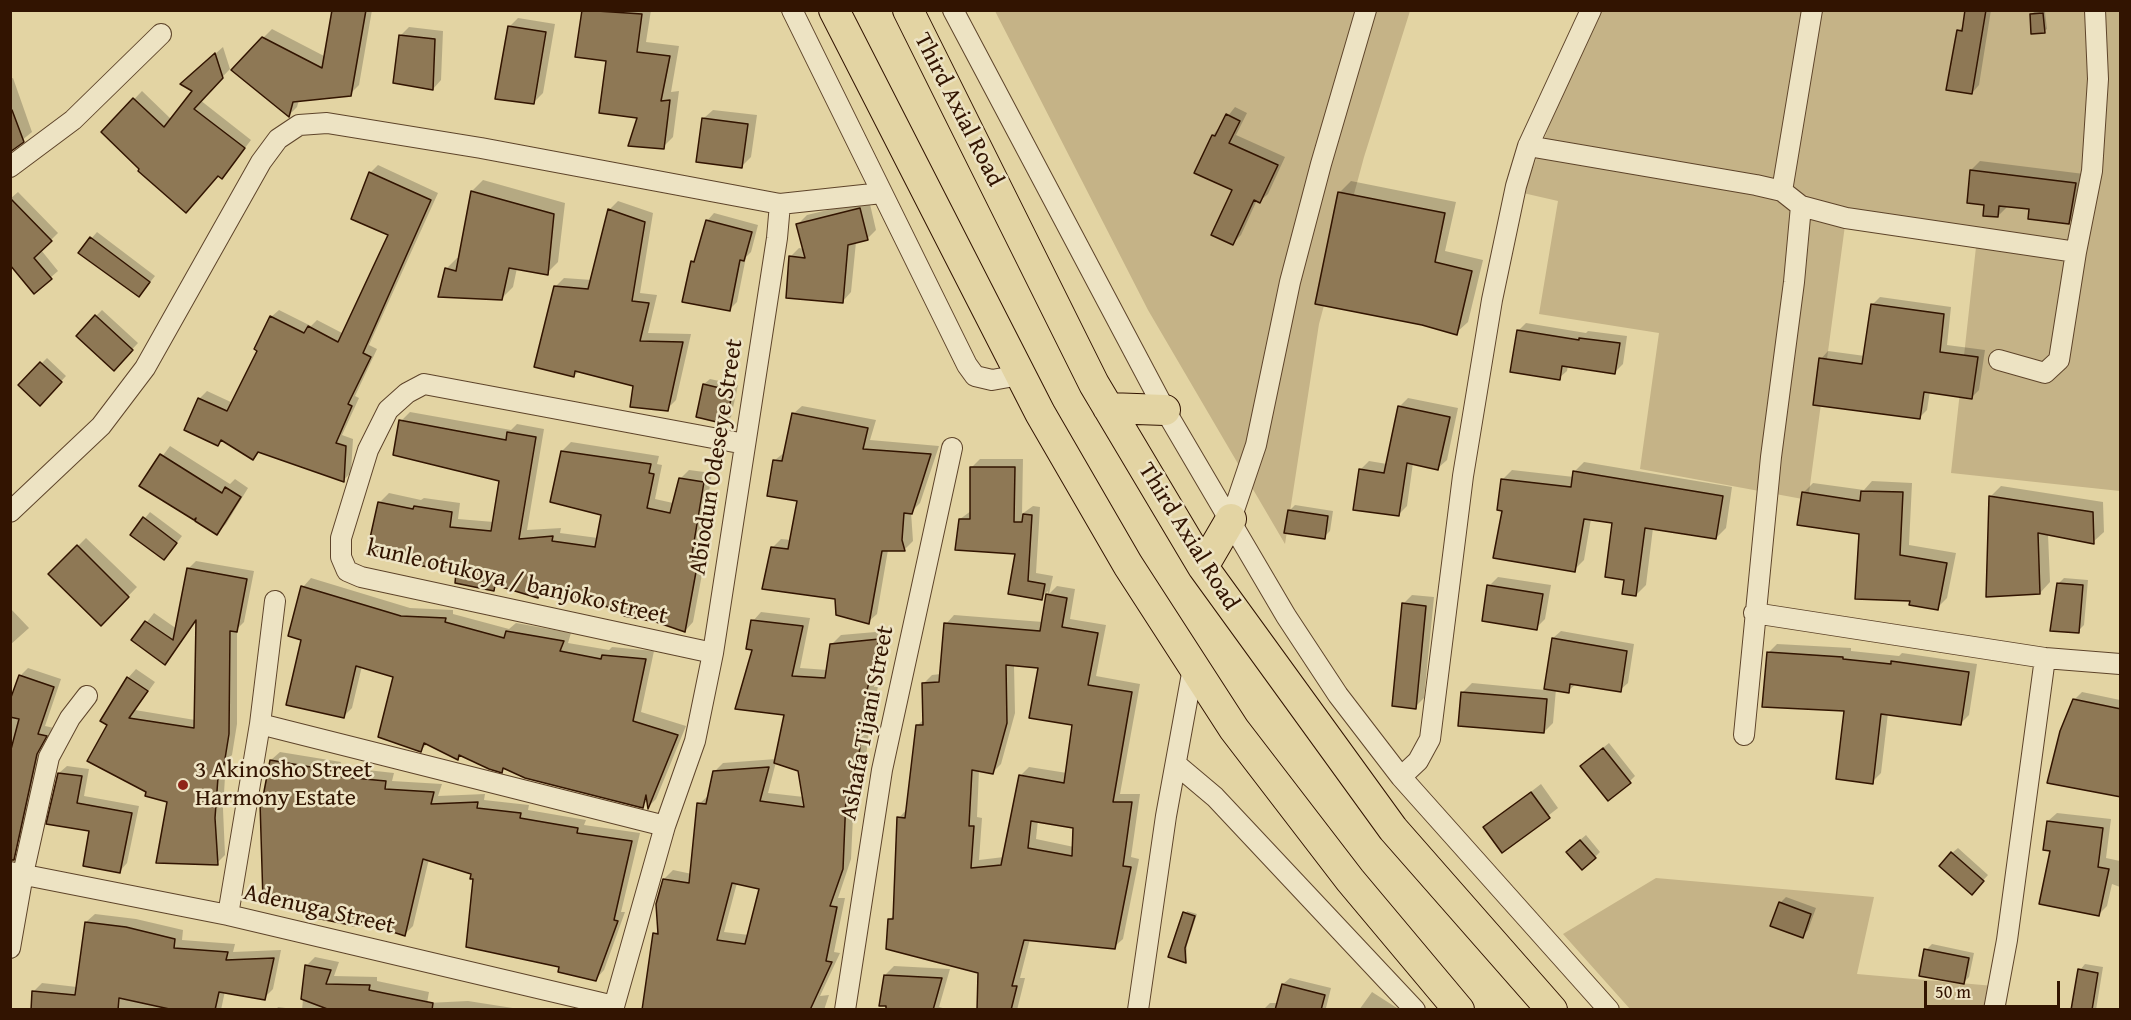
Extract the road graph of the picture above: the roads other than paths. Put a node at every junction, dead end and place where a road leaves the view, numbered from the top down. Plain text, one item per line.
1 (792, 10) edge
2 (834, 10) edge
3 (908, 10) edge
4 (953, 10) edge
5 (1366, 10) edge
6 (1591, 10) edge
7 (1812, 10) edge
8 (2095, 10) edge
9 (161, 34) dead end
10 (1528, 146) junction
11 (10, 167) edge
12 (1782, 191) junction
13 (882, 193) junction
14 (780, 204) junction
15 (1802, 206) junction
16 (2076, 252) junction
17 (1999, 360) dead end
18 (1020, 375) junction
19 (1108, 408) junction
20 (1165, 410) junction
21 (745, 444) junction
22 (952, 448) dead end
23 (10, 512) edge
24 (1231, 519) junction
25 (1203, 567) junction
26 (275, 601) dead end
27 (1754, 614) junction
28 (713, 653) junction
29 (2045, 658) junction
30 (2121, 664) edge
31 (1193, 668) junction
32 (87, 696) dead end
33 (260, 724) junction
34 (1744, 735) dead end
35 (1177, 765) junction
36 (1401, 777) junction
37 (665, 826) junction
38 (17, 873) edge
39 (228, 915) junction
40 (10, 948) edge
41 (614, 1008) edge
42 (846, 1010) edge
43 (1138, 1010) edge
44 (1415, 1010) edge
45 (1459, 1010) edge
46 (1552, 1010) edge
47 (1609, 1010) edge
48 (1994, 1010) edge

1 - 13 street
2 - 18 highway
3 - 19 highway, Third Axial Road
4 - 20 street
5 - 24 street
6 - 10 street
7 - 12 street
8 - 16 street
9 - 11 street
10 - 12 street
10 - 36 street
12 - 15 street
13 - 14 street
13 - 18 street
14 - 21 street, Abiodun Odeseye Street
14 - 23 street
15 - 16 street
15 - 27 street
16 - 17 street
18 - 31 highway
19 - 20 highway
19 - 25 highway, Third Axial Road
20 - 24 street
21 - 28 street, Abiodun Odeseye Street
21 - 28 street, kunle otukoya / banjoko street
22 - 42 street, Ashafa Tijani Street
24 - 25 highway
24 - 36 street
25 - 46 highway, Third Axial Road
26 - 33 street
27 - 29 street
27 - 34 street
28 - 37 street, Abiodun Odeseye Street
29 - 30 street
29 - 48 street
31 - 35 street
31 - 45 highway
32 - 38 street
33 - 37 street
33 - 39 street
35 - 43 street
35 - 44 street
36 - 47 street
37 - 41 street, Abiodun Odeseye Street
38 - 39 street, Adenuga Street
38 - 40 street
39 - 41 street, Adenuga Street

